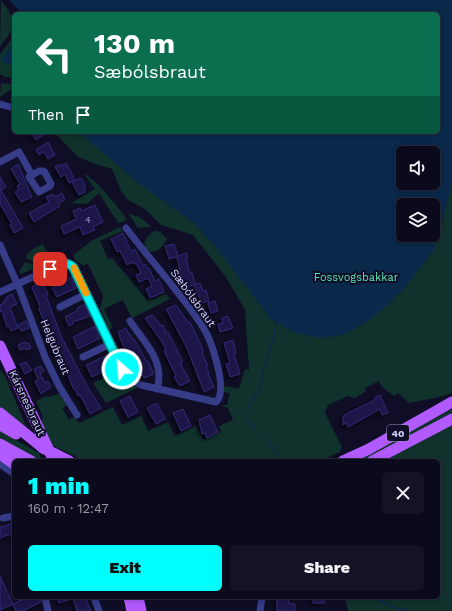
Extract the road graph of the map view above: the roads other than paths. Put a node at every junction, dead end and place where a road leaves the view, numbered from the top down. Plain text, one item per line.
1 (0, 104) edge
2 (10, 107) dead end
3 (0, 162) edge
4 (32, 175) dead end
5 (126, 228) dead end
6 (0, 245) edge
7 (18, 284) junction
8 (0, 292) edge
9 (86, 294) junction
10 (60, 307) dead end
11 (130, 321) dead end
12 (110, 344) junction
13 (0, 346) edge
14 (83, 357) dead end
15 (158, 389) junction
16 (452, 402) edge
17 (0, 413) edge
18 (77, 415) dead end
19 (452, 418) edge
20 (0, 425) edge
21 (0, 444) edge
22 (37, 444) junction
23 (0, 454) edge
24 (27, 459) edge
25 (53, 459) edge
26 (65, 459) edge
27 (347, 459) edge
28 (376, 459) edge
29 (12, 463) edge
30 (0, 464) edge
31 (12, 473) edge
32 (12, 516) edge
33 (3, 518) dead end
34 (45, 599) edge
35 (95, 599) edge
36 (129, 599) edge
37 (138, 599) edge
38 (262, 599) edge
39 (48, 611) edge
40 (99, 611) edge
41 (132, 611) edge
42 (141, 611) edge
43 (260, 611) edge

1 - 2 street
3 - 4 street
5 - 15 street, Sæbólsbraut
6 - 7 street, Helgubraut
7 - 8 street, Sæbólsbraut
7 - 9 street, Sæbólsbraut
7 - 18 street, Helgubraut
9 - 10 street
9 - 12 street, Sæbólsbraut
11 - 15 street
12 - 14 street
12 - 15 street, Sæbólsbraut
13 - 25 main road, Kársnesbraut
16 - 27 main road, 40
17 - 22 main road
19 - 28 main road, 40
20 - 22 main road
21 - 24 main road
22 - 26 main road, bridge
23 - 29 main road
30 - 31 street
32 - 33 street
34 - 39 street
35 - 40 street
36 - 41 main road
37 - 42 main road
38 - 43 street

